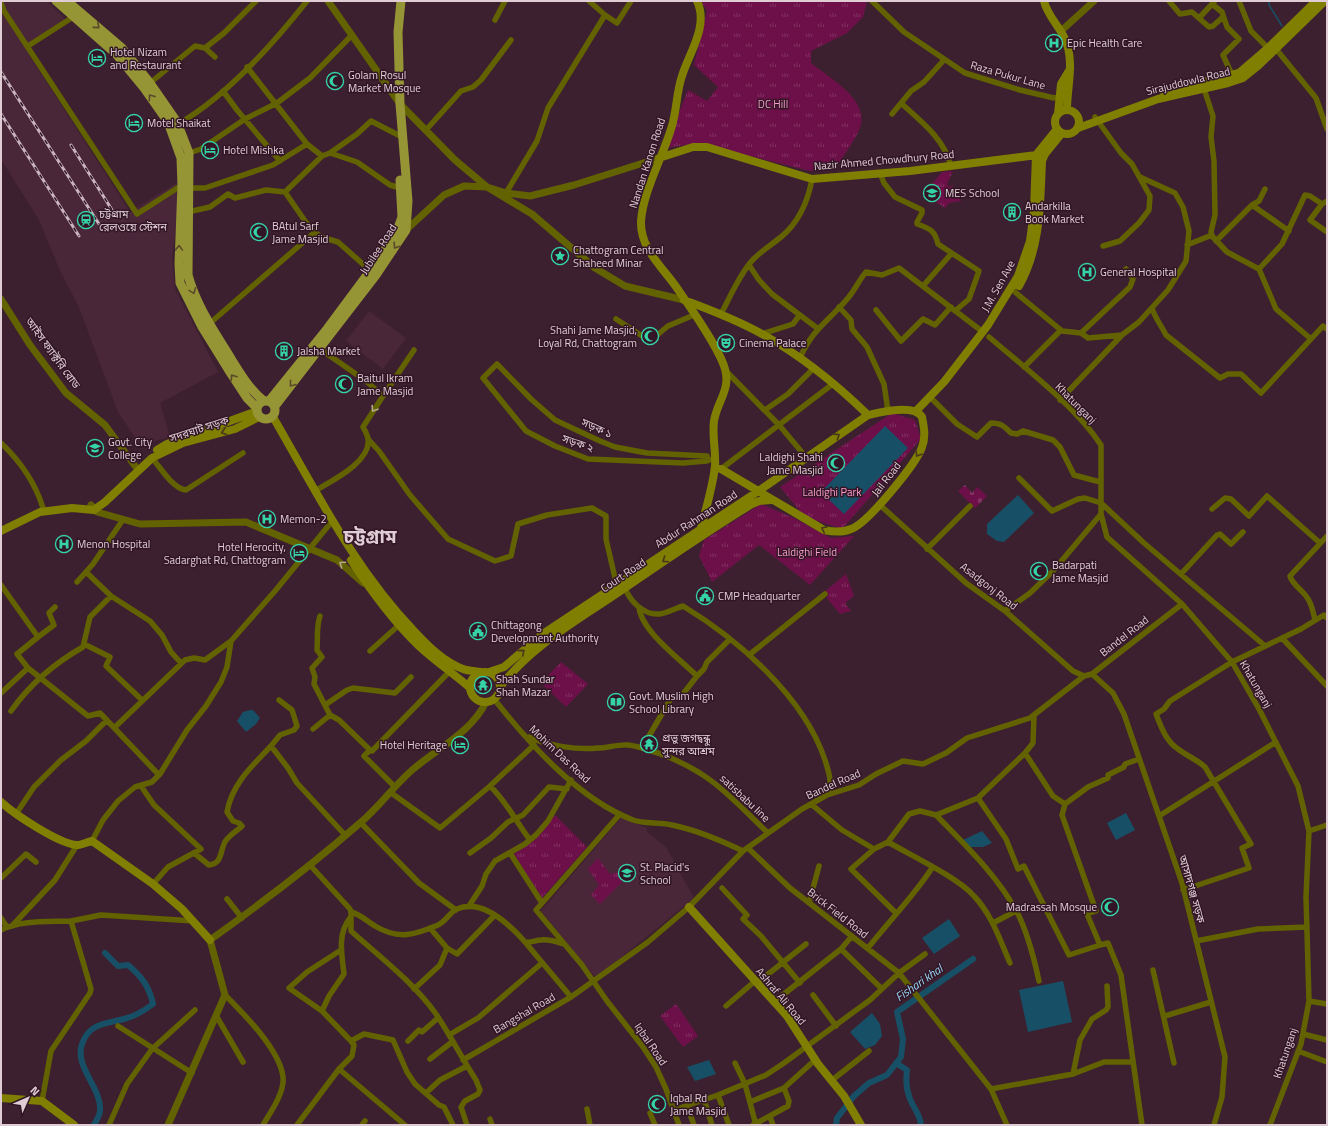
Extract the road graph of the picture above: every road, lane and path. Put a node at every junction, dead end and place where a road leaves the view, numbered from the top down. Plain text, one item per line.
1 (56, 1) edge
2 (67, 1) edge
3 (256, 1) edge
4 (307, 1) edge
5 (328, 1) edge
6 (395, 1) edge
7 (401, 1) edge
8 (505, 1) edge
9 (589, 1) edge
10 (631, 1) edge
11 (697, 1) edge
12 (872, 1) edge
13 (1044, 1) edge
14 (1094, 1) edge
15 (1169, 1) edge
16 (1316, 1) edge
17 (1325, 1) edge
18 (1241, 2) edge
19 (1, 3) edge
20 (1213, 3) edge
21 (605, 15) junction
22 (73, 17) junction
23 (1223, 17) junction
24 (1199, 18) junction
25 (495, 20) dead end
26 (1061, 32) junction
27 (352, 35) junction
28 (511, 40) dead end
29 (28, 46) junction
30 (205, 48) junction
31 (1272, 48) junction
32 (215, 57) dead end
33 (944, 60) junction
34 (247, 67) junction
35 (1232, 76) junction
36 (150, 83) junction
37 (1203, 85) junction
38 (223, 91) junction
39 (1063, 96) junction
40 (398, 100) junction
41 (277, 103) junction
42 (902, 104) junction
43 (1067, 110) junction
44 (892, 114) dead end
45 (1058, 114) junction
46 (1096, 118) junction
47 (245, 119) junction
48 (178, 124) junction
49 (1078, 125) junction
50 (1327, 129) edge
51 (426, 130) junction
52 (1060, 131) junction
53 (401, 137) junction
54 (307, 144) junction
55 (189, 153) junction
56 (330, 153) junction
57 (1045, 154) junction
58 (1036, 155) junction
59 (322, 156) junction
60 (659, 158) junction
61 (280, 161) junction
62 (951, 166) junction
63 (880, 173) junction
64 (1140, 177) junction
65 (812, 179) junction
66 (185, 187) junction
67 (487, 187) junction
68 (1265, 189) dead end
69 (404, 190) junction
70 (285, 192) junction
71 (506, 193) junction
72 (1324, 203) edge
73 (1252, 205) junction
74 (188, 212) junction
75 (406, 230) junction
76 (1289, 231) junction
77 (315, 232) junction
78 (1327, 232) edge
79 (1212, 235) junction
80 (1216, 241) junction
81 (1187, 245) junction
82 (1102, 246) dead end
83 (951, 254) junction
84 (184, 264) junction
85 (749, 265) junction
86 (1126, 268) dead end
87 (1259, 269) junction
88 (373, 273) junction
89 (923, 286) junction
90 (1015, 292) junction
91 (1, 299) edge
92 (684, 300) junction
93 (839, 307) junction
94 (1152, 308) junction
95 (953, 309) junction
96 (876, 310) dead end
97 (721, 314) junction
98 (694, 315) junction
99 (800, 316) junction
100 (616, 320) dead end
101 (209, 324) junction
102 (1326, 326) edge
103 (817, 328) junction
104 (979, 329) dead end
105 (1061, 330) junction
106 (1081, 332) junction
107 (762, 334) junction
108 (1122, 335) junction
109 (989, 337) dead end
110 (1311, 340) junction
111 (320, 349) junction
112 (414, 350) dead end
113 (800, 358) junction
114 (1024, 367) junction
115 (814, 368) junction
116 (492, 370) joint
117 (726, 370) junction
118 (834, 383) junction
119 (383, 396) junction
120 (934, 400) junction
121 (1060, 400) junction
122 (263, 407) junction
123 (765, 410) junction
124 (888, 411) junction
125 (919, 414) junction
126 (868, 415) junction
127 (272, 418) junction
128 (779, 425) junction
129 (368, 440) junction
130 (1, 443) edge
131 (243, 453) dead end
132 (806, 457) junction
133 (152, 458) junction
134 (714, 464) junction
135 (137, 469) junction
136 (1019, 478) dead end
137 (1100, 482) junction
138 (315, 491) junction
139 (757, 492) junction
140 (771, 500) junction
141 (1101, 503) junction
142 (970, 506) dead end
143 (882, 507) junction
144 (43, 508) junction
145 (92, 508) junction
146 (1212, 509) dead end
147 (1101, 514) junction
148 (122, 521) junction
149 (329, 524) junction
150 (1, 527) edge
151 (702, 528) junction
152 (1, 531) edge
153 (1244, 532) dead end
154 (1327, 536) edge
155 (1320, 543) junction
156 (310, 548) junction
157 (927, 549) junction
158 (86, 572) junction
159 (1181, 574) junction
160 (77, 582) dead end
161 (1, 585) edge
162 (614, 586) junction
163 (369, 588) junction
164 (625, 588) junction
165 (825, 594) dead end
166 (111, 596) junction
167 (1182, 604) junction
168 (55, 607) dead end
169 (638, 607) junction
170 (1005, 611) junction
171 (320, 616) dead end
172 (1327, 618) edge
173 (1315, 620) junction
174 (399, 625) junction
175 (38, 637) junction
176 (1282, 638) junction
177 (730, 639) junction
178 (231, 641) junction
179 (84, 644) junction
180 (1264, 645) junction
181 (370, 651) dead end
182 (748, 655) junction
183 (1232, 662) junction
184 (181, 663) junction
185 (28, 668) junction
186 (450, 671) junction
187 (481, 672) junction
188 (490, 672) junction
189 (1092, 674) junction
190 (696, 676) junction
191 (1084, 676) junction
192 (39, 678) junction
193 (411, 678) dead end
194 (1327, 686) edge
195 (469, 687) junction
196 (500, 687) junction
197 (1, 693) edge
198 (683, 694) dead end
199 (494, 699) junction
200 (142, 700) junction
201 (279, 700) dead end
202 (670, 700) dead end
203 (486, 702) junction
204 (325, 705) junction
205 (11, 711) dead end
206 (330, 715) junction
207 (1034, 715) junction
208 (107, 720) junction
209 (115, 727) junction
210 (313, 729) dead end
211 (525, 735) junction
212 (1276, 742) junction
213 (534, 745) junction
214 (271, 746) junction
215 (642, 748) junction
216 (370, 750) junction
217 (1026, 753) junction
218 (1139, 759) junction
219 (159, 775) junction
220 (571, 780) junction
221 (1215, 781) junction
222 (141, 786) junction
223 (490, 786) junction
224 (393, 789) junction
225 (567, 789) junction
226 (827, 795) junction
227 (978, 798) junction
228 (1, 802) edge
229 (811, 804) junction
230 (1065, 804) junction
231 (16, 814) junction
232 (620, 814) junction
233 (936, 815) junction
234 (1159, 816) junction
235 (515, 820) junction
236 (361, 823) junction
237 (1327, 825) edge
238 (1310, 831) junction
239 (768, 833) junction
240 (345, 836) junction
241 (530, 840) junction
242 (92, 841) junction
243 (888, 842) junction
244 (78, 845) junction
245 (874, 848) junction
246 (745, 849) junction
247 (470, 853) dead end
248 (510, 853) junction
249 (194, 854) junction
250 (36, 862) dead end
251 (310, 865) junction
252 (818, 866) dead end
253 (932, 868) junction
254 (1, 878) edge
255 (153, 884) junction
256 (722, 888) dead end
257 (1183, 890) junction
258 (227, 899) dead end
259 (542, 903) junction
260 (809, 903) junction
261 (469, 906) junction
262 (689, 907) junction
263 (456, 910) junction
264 (1016, 911) junction
265 (896, 913) junction
266 (350, 915) junction
267 (494, 916) junction
268 (1, 918) edge
269 (242, 918) junction
270 (71, 921) junction
271 (194, 921) junction
272 (993, 923) junction
273 (9, 926) junction
274 (1307, 927) junction
275 (430, 928) junction
276 (1, 930) edge
277 (852, 936) junction
278 (210, 940) junction
279 (1196, 941) junction
280 (525, 942) junction
281 (565, 944) junction
282 (806, 944) dead end
283 (1100, 945) junction
284 (447, 948) junction
285 (868, 948) junction
286 (841, 949) junction
287 (341, 950) junction
288 (925, 954) dead end
289 (783, 961) junction
290 (542, 963) junction
291 (1010, 964) dead end
292 (1153, 970) dead end
293 (899, 973) junction
294 (594, 981) junction
295 (1039, 981) dead end
296 (756, 982) junction
297 (800, 983) junction
298 (1107, 986) dead end
299 (414, 989) junction
300 (882, 989) junction
301 (225, 995) junction
302 (813, 995) dead end
303 (571, 997) junction
304 (1309, 1001) junction
305 (774, 1002) junction
306 (1211, 1002) junction
307 (1327, 1004) edge
308 (726, 1006) dead end
309 (195, 1010) dead end
310 (322, 1011) junction
311 (1165, 1016) junction
312 (217, 1017) junction
313 (438, 1018) junction
314 (118, 1026) dead end
315 (836, 1026) junction
316 (1303, 1034) junction
317 (449, 1035) junction
318 (1327, 1040) edge
319 (350, 1041) junction
320 (408, 1041) dead end
321 (452, 1042) junction
322 (807, 1046) junction
323 (152, 1049) junction
324 (869, 1051) dead end
325 (1298, 1051) junction
326 (430, 1059) dead end
327 (463, 1060) junction
328 (815, 1060) junction
329 (243, 1062) dead end
330 (1133, 1062) junction
331 (1327, 1062) edge
332 (735, 1063) dead end
333 (1174, 1063) dead end
334 (466, 1066) junction
335 (339, 1069) junction
336 (192, 1073) junction
337 (1073, 1074) junction
338 (831, 1081) junction
339 (745, 1084) junction
340 (784, 1088) junction
341 (991, 1089) junction
342 (426, 1093) junction
343 (718, 1094) junction
344 (1, 1098) edge
345 (704, 1099) junction
346 (42, 1101) junction
347 (750, 1102) junction
348 (687, 1106) junction
349 (587, 1110) dead end
350 (674, 1110) junction
351 (650, 1113) dead end
352 (770, 1117) junction
353 (755, 1124) edge
354 (74, 1125) edge
355 (108, 1125) edge
356 (168, 1125) edge
357 (263, 1125) edge
358 (296, 1125) edge
359 (405, 1125) edge
360 (453, 1125) edge
361 (467, 1125) edge
362 (590, 1125) edge
363 (655, 1125) edge
364 (679, 1125) edge
365 (694, 1125) edge
366 (712, 1125) edge
367 (729, 1125) edge
368 (773, 1125) edge
369 (861, 1125) edge
370 (1007, 1125) edge
371 (1142, 1125) edge
372 (1214, 1125) edge
373 (1270, 1125) edge

1 - 22 main road
2 -> 36 main road
3 - 30 street
4 - 34 street
5 - 27 street
6 - 40 main road
7 - 40 main road, Jubilee Road
8 - 25 street
9 - 21 street
10 - 21 street
11 - 60 main road, Nandan Kanon Road
12 - 33 street, Raza Pukur Lane
13 - 26 main road
14 - 26 street
15 - 24 street
16 - 31 main road, Sirajuddowla Road
17 - 31 main road, Sirajuddowla Road
18 - 31 street
19 - 29 street
20 - 23 street
20 - 24 street
21 - 71 street
22 - 29 street
66 -> 22 main road
23 - 24 street
23 - 35 street
26 - 39 main road
27 - 40 street
27 - 41 street
28 - 51 street
29 - 66 street
30 - 32 street
30 - 36 street
31 - 35 main road, Sirajuddowla Road
31 - 37 main road, Sirajuddowla Road
31 - 50 street
33 - 39 street, Raza Pukur Lane
33 - 42 street
34 - 38 street
34 - 41 street
35 - 37 main road, Sirajuddowla Road
36 - 48 main road
37 - 46 main road, Sirajuddowla Road
37 - 79 street
38 - 47 street
38 - 48 street
39 - 43 main road
39 - 45 main road
40 - 51 street
40 - 53 main road, Jubilee Road
41 - 47 street
41 - 54 street
42 - 44 street
42 - 62 street
43 - 45 main road
43 - 49 main road
45 - 52 main road
46 - 49 main road, Sirajuddowla Road
46 - 64 street
47 - 55 street
47 - 61 street
48 - 55 main road
49 - 52 main road
51 - 67 street
52 - 57 main road, J.M. Sen Ave
52 - 58 main road
53 - 56 street
53 - 69 main road, Jubilee Road
54 - 59 street
54 - 61 street
55 - 66 main road
56 - 59 street
56 - 69 street
57 - 58 main road, Nazir Ahmed Chowdhury Road
57 - 90 main road, J.M. Sen Ave
58 - 62 main road, Nazir Ahmed Chowdhury Road
58 - 125 main road, J.M. Sen Ave
59 - 70 street
60 - 65 main road, Nazir Ahmed Chowdhury Road
60 - 71 street
60 - 92 main road, Nandan Kanon Road
61 - 66 street
62 - 63 main road, Nazir Ahmed Chowdhury Road
63 - 65 main road, Nazir Ahmed Chowdhury Road
63 - 83 street
64 - 81 street
64 - 82 street
65 - 85 street
66 - 74 main road
84 -> 66 main road
67 - 71 street
67 - 75 street
67 - 92 street
68 - 73 street
69 - 75 main road, Jubilee Road
69 - 88 main road
70 - 74 street
70 - 77 street
72 - 76 street
72 - 78 street
73 - 76 street
73 - 80 street
74 - 84 main road
75 -> 88 main road, Jubilee Road
76 - 87 street
77 - 88 street
77 - 101 street
79 - 80 street
79 - 81 street
80 - 87 street
81 - 94 street
83 - 89 street
83 - 95 street
84 -> 101 main road
122 -> 84 main road
85 - 97 street
85 - 99 street
86 - 106 street
87 - 110 street
88 - 111 main road, Jubilee Road
88 - 122 main road
89 - 93 street
89 - 95 street
90 - 105 street
90 - 120 main road, J.M. Sen Ave
91 - 135 street, আইস ফ্যাক্টরি রোড
92 - 97 main road
92 - 98 main road, Nandan Kanon Road
93 - 103 street
93 - 124 street
94 - 108 street
94 - 110 street
95 - 96 street
95 - 104 street
97 - 107 main road
98 - 100 street
98 - 117 main road, Nandan Kanon Road
99 - 103 street
99 - 107 street
101 - 122 main road
102 - 110 street
103 - 113 street
105 - 106 street
105 - 114 street
106 - 108 street
107 - 113 main road
108 - 121 street
109 - 114 street, Khatunganj
111 - 119 street
111 -> 122 main road, Jubilee Road
112 - 119 street
113 - 115 main road
114 - 121 street, Khatunganj
115 - 118 main road
115 - 123 street
116 - 134 street, সড়ক ১
116 - 134 street, সড়ক ২
117 - 123 street
117 - 134 main road
118 - 126 main road
118 - 128 street
119 -> 129 street
120 - 125 main road, J.M. Sen Ave
120 - 137 street
121 - 137 street, Khatunganj
122 - 127 main road
122 - 127 main road
122 -> 133 main road, সদরঘাট সড়ক
122 - 135 main road, সদরঘাট সড়ক
123 - 128 street
124 - 125 main road, Abdur Rahman Road
124 - 126 main road, Abdur Rahman Road
125 -> 143 main road, Jail Road
132 -> 126 main road, Abdur Rahman Road
127 - 138 main road
127 - 149 main road
128 - 132 street
128 - 134 street
129 - 138 street
129 - 162 street
130 - 144 street
131 - 133 street
132 - 139 main road, Abdur Rahman Road
133 - 135 main road, সদরঘাট সড়ক
134 - 139 main road, Jail Road
134 - 151 main road
135 - 145 main road, সদরঘাট সড়ক
136 - 141 street
137 - 141 street, Khatunganj
138 - 187 main road
139 - 140 main road, Jail Road
139 - 151 main road, Abdur Rahman Road
143 -> 140 main road, Jail Road
140 -> 164 main road, Court Road
141 - 147 street, Khatunganj
141 - 159 street
142 - 157 street
143 - 157 street, Asadgonj Road
144 - 145 main road
144 - 150 main road
145 - 148 street
145 - 152 main road
146 - 155 street
147 - 167 street, Khatunganj
147 - 170 street
148 - 156 street
148 - 158 street
149 - 156 street
149 - 163 main road
151 - 162 main road, Abdur Rahman Road
153 - 159 street
154 - 155 street
155 - 173 street
163 -> 156 street
156 - 178 street
157 - 170 street, Asadgonj Road
158 - 160 street
158 - 166 street
159 - 180 street
161 - 175 street
188 -> 162 main road, Abdur Rahman Road
163 - 174 main road
164 - 169 street
164 - 196 main road, Court Road
165 - 182 street
166 - 179 street
166 - 184 street
167 - 183 street, Khatunganj
167 - 189 street, Bandel Road
168 - 175 street
169 - 177 street
169 - 190 street
170 - 191 street, Asadgonj Road
171 - 204 street
172 - 173 street
173 - 176 street
174 - 181 street
174 - 186 main road
175 - 185 street
176 - 180 street
176 - 194 street
177 - 182 street
177 - 190 street
178 - 184 street
178 - 219 street
179 - 192 street
179 - 200 street
180 - 183 street
182 - 226 street
183 - 212 street, Khatunganj
183 - 221 street
184 - 200 street
185 - 192 street
185 - 197 street
186 - 195 main road
186 - 216 street
187 - 188 main road
187 - 195 main road
188 - 196 main road
189 - 191 street, Bandel Road
189 - 218 street, আসাদগঞ্জ সড়ক
190 - 198 street
191 - 207 street, Bandel Road
192 - 205 street
192 - 208 street
193 - 204 street
195 - 203 main road
196 - 199 main road
199 - 203 main road
199 - 211 street, Mohim Das Road
200 - 209 street
201 - 214 street
202 - 215 street
203 - 224 street
204 - 206 street
206 - 210 street
206 - 216 street
207 - 217 street
207 - 226 street, Bandel Road
208 - 209 street
208 - 231 street
209 - 219 street
211 - 213 street, Mohim Das Road
211 - 215 street, satisbabu line
212 - 221 street
212 - 238 street, Khatunganj
213 - 220 street, Mohim Das Road
213 - 223 street
214 - 240 street
214 - 249 street
215 - 239 street, satisbabu line
216 - 224 street
217 - 227 street
217 - 230 street
218 - 230 street
218 - 234 street, আসাদগঞ্জ সড়ক
219 - 222 street
220 - 225 street
220 - 232 street, Mohim Das Road
221 - 234 street
221 - 257 street
222 - 242 street
222 - 249 street
223 - 224 street
223 - 235 street
224 - 236 street
225 - 235 street
225 - 241 street
226 - 229 street, Bandel Road
227 - 233 street
227 - 283 street
228 - 231 main road
229 - 239 street, Bandel Road
229 - 245 street
230 - 283 street
231 - 244 main road
232 - 246 street, Mohim Das Road
232 - 259 street
233 - 243 street
233 - 264 street
234 - 257 street, আসাদগঞ্জ সড়ক
235 - 241 street
235 - 247 street
236 - 240 street
236 - 263 street
237 - 238 street
238 - 274 street, Khatunganj
239 - 246 street, Bandel Road
240 - 251 street
241 - 248 street
242 - 244 main road
242 - 255 main road
243 - 245 street
243 - 253 street
244 - 273 street
245 - 265 street
246 - 260 street, Brick Field Road
246 - 262 street, Bandel Road
248 - 259 street
248 - 261 street
249 - 255 street
250 - 254 street
251 - 266 street
251 - 269 street
252 - 260 street
253 - 265 street
253 - 272 street
255 - 271 main road
256 - 289 street
257 - 279 street, আসাদগঞ্জ সড়ক
258 - 269 street
259 - 281 street
260 - 277 street, Brick Field Road
261 - 263 street
261 - 267 street
262 - 294 street, Bandel Road
262 - 296 main road, Ashraf Ali Road
263 - 275 street
264 - 272 street
264 - 295 street
265 - 285 street
266 - 275 street
266 - 287 street
266 - 299 street
267 - 280 street
267 - 284 street
268 - 273 street
269 - 278 street
270 - 271 street
270 - 273 street
270 - 346 street
271 - 278 main road
272 - 291 street
273 - 276 street
274 - 279 street
274 - 304 street, Khatunganj
275 - 284 street
277 - 285 street, Brick Field Road
277 - 286 street
278 - 301 street
279 - 306 street, আসাদগঞ্জ সড়ক
280 - 281 street
280 - 290 street
281 - 294 street
282 - 289 street
283 - 330 street
284 - 299 street
285 - 293 street, Brick Field Road
286 - 297 street
286 - 300 street
287 - 310 street
287 - 310 street
288 - 293 street
289 - 296 street
289 - 297 street
290 - 303 street
290 - 317 street
292 - 311 street
293 - 300 street
293 - 341 street, Brick Field Road
294 - 303 street, Bangshal Road
294 - 350 street, Iqbal Road
296 - 305 main road, Ashraf Ali Road
296 - 308 street
297 - 305 street
298 - 337 street
299 - 313 street
300 - 315 street
301 - 312 street
301 - 357 street
302 - 315 street
303 - 327 street, Bangshal Road
304 - 307 street
304 - 316 street, Khatunganj
305 - 322 main road, Ashraf Ali Road
306 - 311 street
306 - 372 street, আসাদগঞ্জ সড়ক
309 - 323 street
310 - 319 street
311 - 333 street
312 - 329 street
312 - 336 street
313 - 317 street
313 - 320 street
314 - 323 street
315 - 322 street
316 - 318 street
316 - 325 street, Khatunganj
317 - 321 street
319 - 335 street
319 - 342 street
321 - 326 street
321 - 327 street
322 - 328 main road, Ashraf Ali Road
322 - 339 street
323 - 336 street
323 - 355 street
324 - 338 street
325 - 331 street
325 - 373 street, Khatunganj
327 - 334 street
328 - 338 main road, Ashraf Ali Road
328 - 340 street
330 - 337 street
330 - 371 street
332 - 339 street
334 - 342 street
334 - 361 street
335 - 358 street
335 - 359 street
336 - 356 street
337 - 341 street
338 - 369 main road, Ashraf Ali Road
339 - 343 street
339 - 347 street
340 - 347 street
340 - 352 street
341 - 370 street, Brick Field Road
342 - 360 street
343 - 345 street
343 - 367 street
344 - 346 main road
345 - 348 street
345 - 366 street
346 - 354 main road
347 - 353 street
348 - 350 street
348 - 365 street
349 - 362 street
350 - 364 street, Iqbal Road
351 - 363 street
352 - 353 street
352 - 368 street

